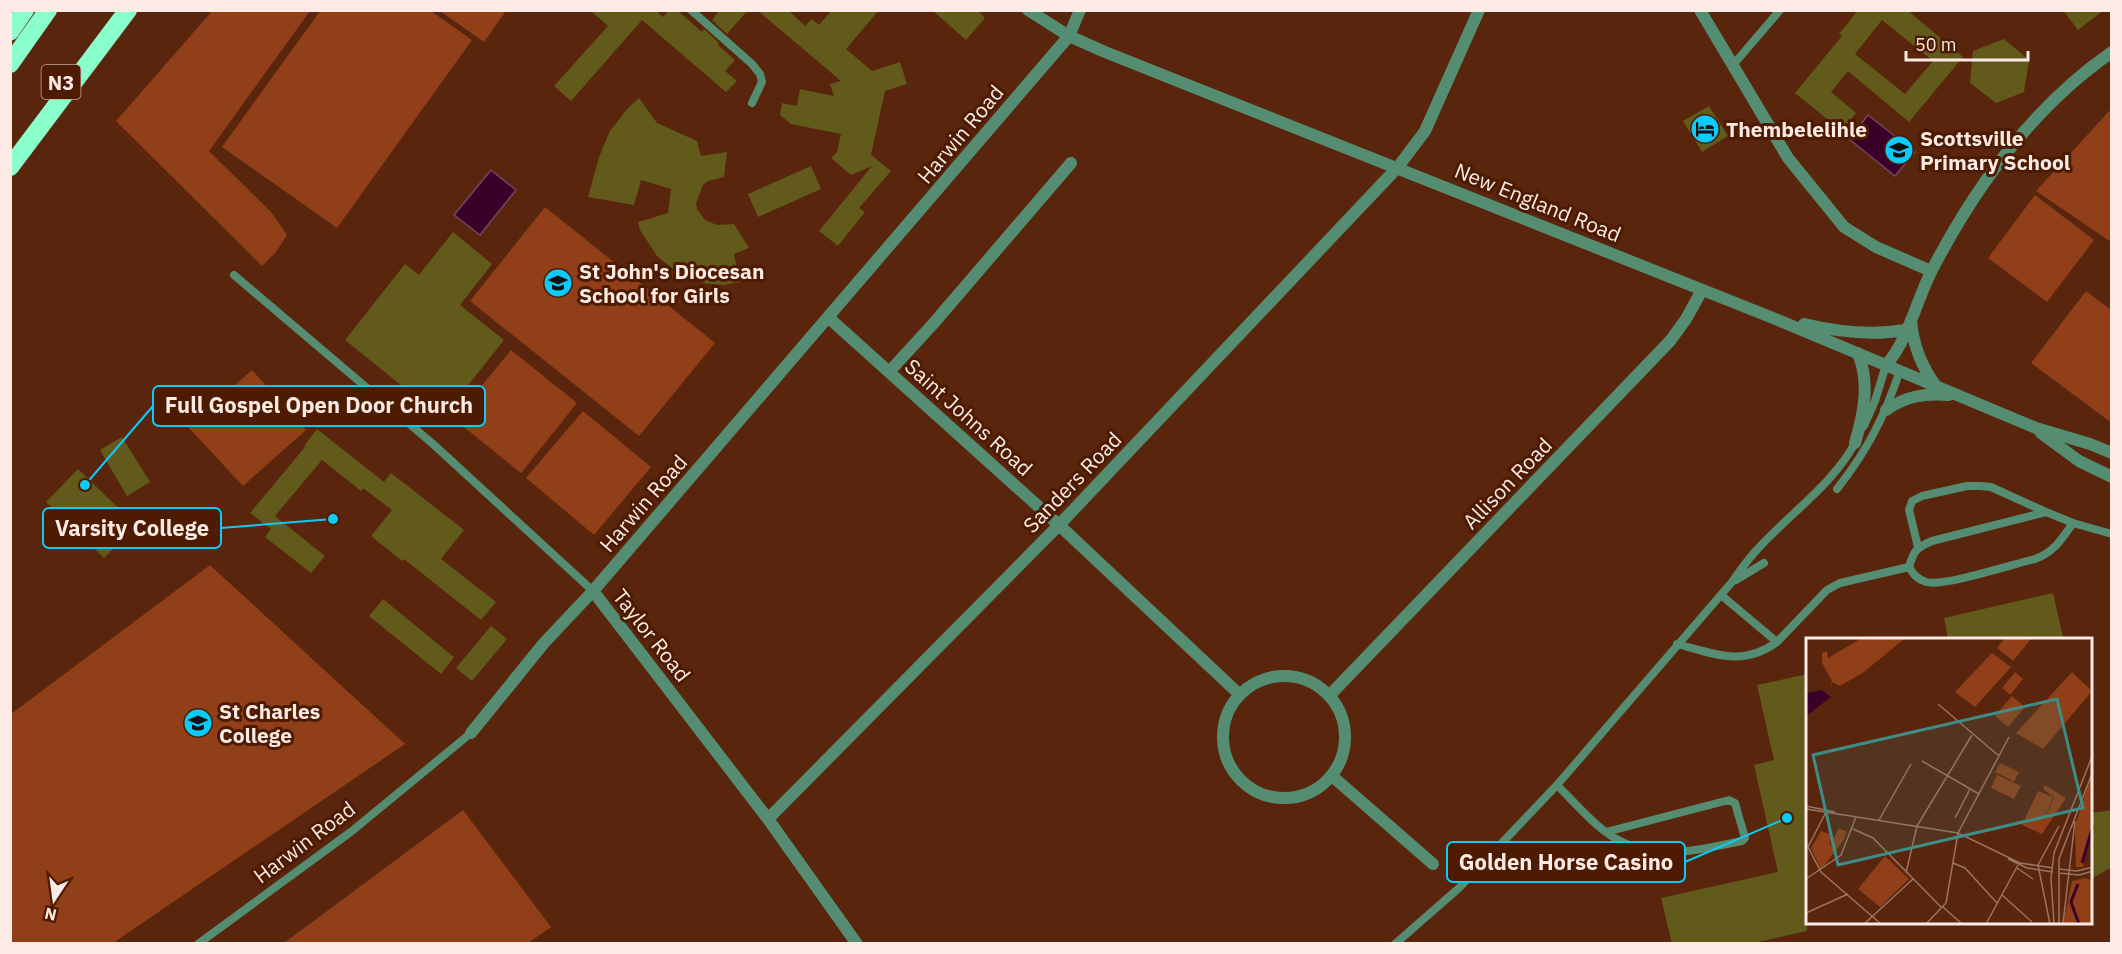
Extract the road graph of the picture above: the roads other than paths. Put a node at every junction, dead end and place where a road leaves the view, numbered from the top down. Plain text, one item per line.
1 (24, 10) edge
2 (48, 10) edge
3 (112, 10) edge
4 (128, 10) edge
5 (691, 10) edge
6 (1028, 10) edge
7 (1080, 10) edge
8 (1479, 10) edge
9 (1700, 10) edge
10 (1780, 10) edge
11 (10, 32) edge
12 (1069, 36) junction
13 (2112, 52) edge
14 (10, 64) edge
15 (1733, 65) junction
16 (752, 102) dead end
17 (10, 153) edge
18 (1071, 163) dead end
19 (10, 167) edge
20 (1398, 167) junction
21 (1931, 271) junction
22 (234, 275) dead end
23 (1702, 290) junction
24 (829, 318) junction
25 (1773, 318) junction
26 (1908, 324) junction
27 (1898, 352) junction
28 (1858, 353) junction
29 (1886, 365) junction
30 (1900, 370) junction
31 (889, 372) junction
32 (1936, 386) junction
33 (1959, 396) junction
34 (1886, 410) junction
35 (2036, 428) junction
36 (1855, 443) junction
37 (2112, 453) edge
38 (2111, 476) edge
39 (1837, 489) dead end
40 (2046, 512) junction
41 (2073, 523) junction
42 (1059, 525) junction
43 (2112, 534) edge
44 (1918, 547) junction
45 (1764, 563) dead end
46 (1909, 567) junction
47 (1732, 582) junction
48 (593, 591) junction
49 (1721, 595) junction
50 (1777, 642) junction
51 (1677, 644) junction
52 (1239, 694) junction
53 (1330, 695) junction
54 (471, 733) joint
55 (1332, 776) junction
56 (1557, 785) junction
57 (768, 819) junction
58 (1606, 832) junction
59 (1433, 864) dead end
60 (198, 944) edge
61 (857, 944) edge
62 (1395, 944) edge

1 - 11 highway
2 - 14 highway, N3
3 - 17 highway, N3
4 - 19 highway
5 - 16 lane
6 - 12 street, New England Road
7 - 12 street, Harwin Road
8 - 20 street, Sanders Road
9 - 15 street
10 - 15 lane
12 - 20 street, New England Road
12 - 24 street, Harwin Road
13 - 21 street
15 - 21 street
18 - 31 street
20 - 23 street, New England Road
20 - 42 street, Sanders Road
21 - 26 street
22 - 48 lane, Taylor Road
23 - 25 street, New England Road
23 - 53 street, Allison Road
24 - 31 street, Saint Johns Road
24 - 48 street, Harwin Road
25 - 26 street
25 - 28 street, New England Road
26 - 27 street
26 - 32 street
27 - 29 street
27 - 30 street
28 - 29 street, New England Road
28 - 36 street
29 - 30 street, New England Road
29 - 36 lane
30 - 32 street, New England Road
30 - 34 lane
31 - 42 street, Saint Johns Road
32 - 33 street, New England Road
33 - 34 street
33 - 35 street, New England Road
34 - 39 lane
35 - 37 street, New England Road
35 - 38 street, New England Road
36 - 47 lane
40 - 41 lane
40 - 44 lane
40 - 44 lane
41 - 43 lane
41 - 46 lane
42 - 52 street, Saint Johns Road
42 - 57 street, Sanders Road
44 - 46 lane
45 - 47 lane
46 - 50 lane
47 - 49 lane
48 - 54 street, Harwin Road
48 - 57 street, Taylor Road
49 - 50 lane
49 - 51 lane
50 - 51 lane
51 - 56 lane
52 - 53 street
52 - 55 street
53 - 55 street
54 - 60 lane, Harwin Road
55 - 59 street
56 - 58 lane
56 - 62 lane
57 - 61 street, Taylor Road
58 - 58 lane

